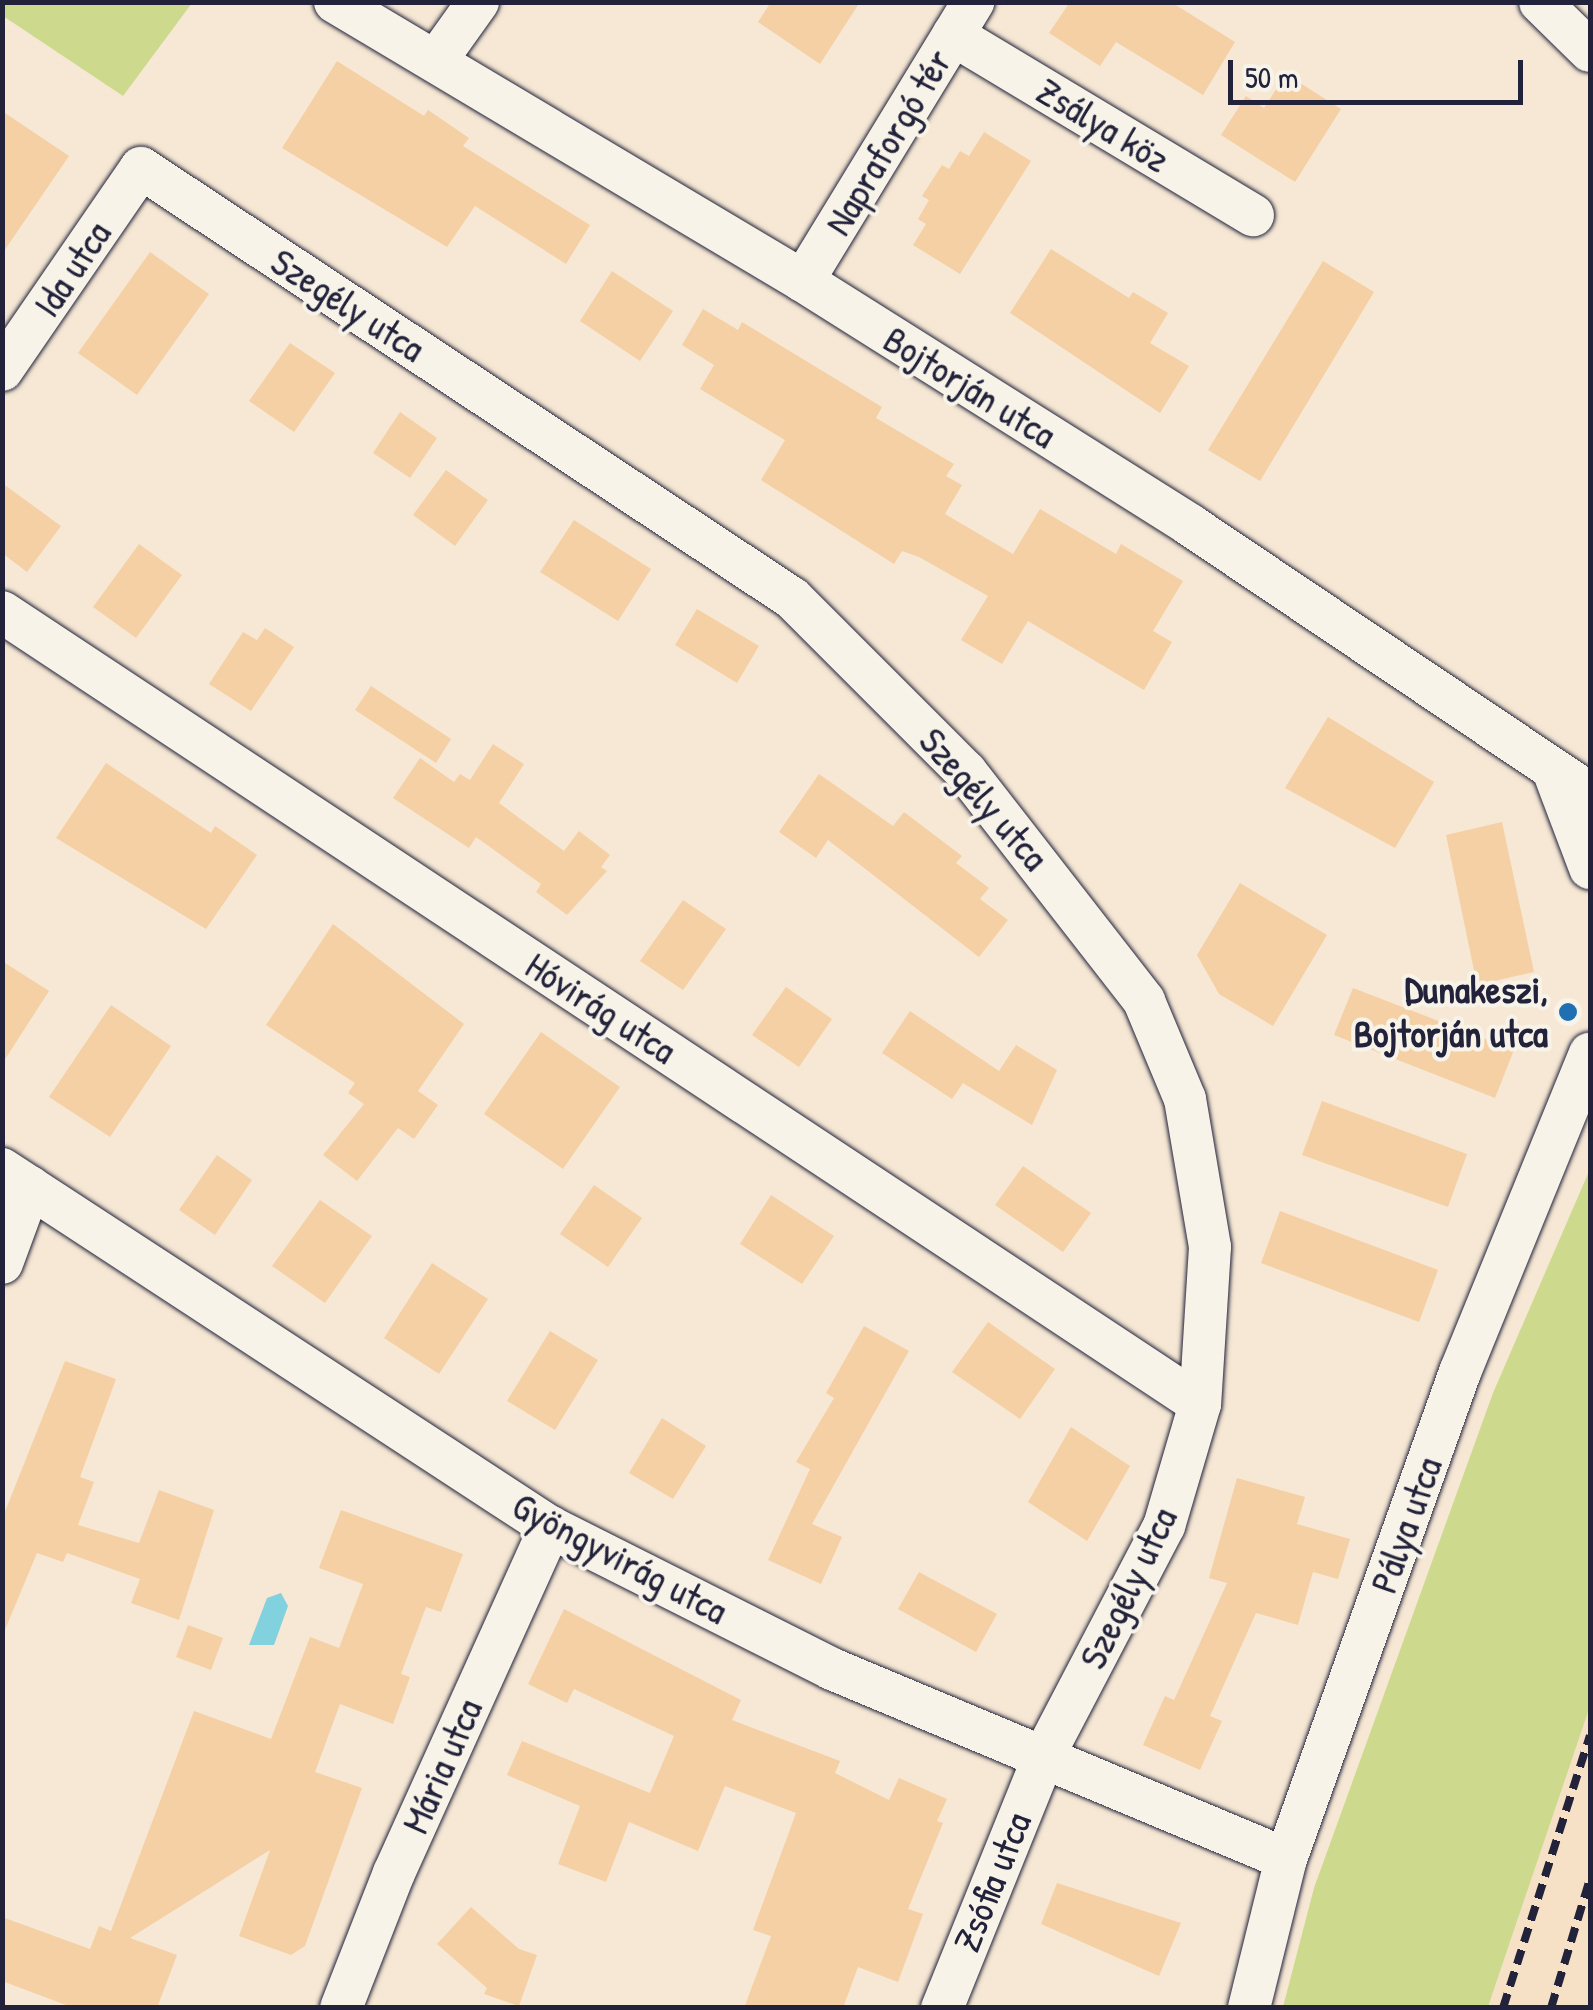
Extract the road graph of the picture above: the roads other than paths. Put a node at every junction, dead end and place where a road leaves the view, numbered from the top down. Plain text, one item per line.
1 (336, 2) edge
2 (478, 2) edge
3 (1541, 3) edge
4 (963, 19) edge
5 (1590, 51) edge
6 (438, 58) junction
7 (141, 168) joint
8 (1253, 214) dead end
9 (802, 281) junction
10 (2, 370) edge
11 (2, 612) edge
12 (1554, 770) junction
13 (1590, 794) edge
14 (1588, 853) edge
15 (1590, 1052) edge
16 (16, 1178) edge
17 (2, 1263) edge
18 (1200, 1404) junction
19 (550, 1527) junction
20 (1044, 1756) junction
21 (1286, 1859) junction
22 (341, 2008) edge
23 (942, 2008) edge
24 (1249, 2008) edge

1 - 6 street, Bojtorján utca
2 - 6 street
3 - 5 street
4 - 8 street, Zsálya köz
4 - 9 street, Napraforgó tér
6 - 9 street, Bojtorján utca
7 - 10 street, Ida utca
7 - 18 street, Szegély utca
9 - 12 street, Bojtorján utca
11 - 18 street, Hóvirág utca
12 - 13 street, Bojtorján utca
12 - 14 street
15 - 21 street, Pálya utca
16 - 17 street
16 - 19 street, Gyöngyvirág utca
18 - 20 street, Szegély utca
19 - 20 street, Gyöngyvirág utca
19 - 22 street, Mária utca
20 - 21 street, Gyöngyvirág utca
20 - 23 street, Zsófia utca
21 - 24 street, Pálya utca

